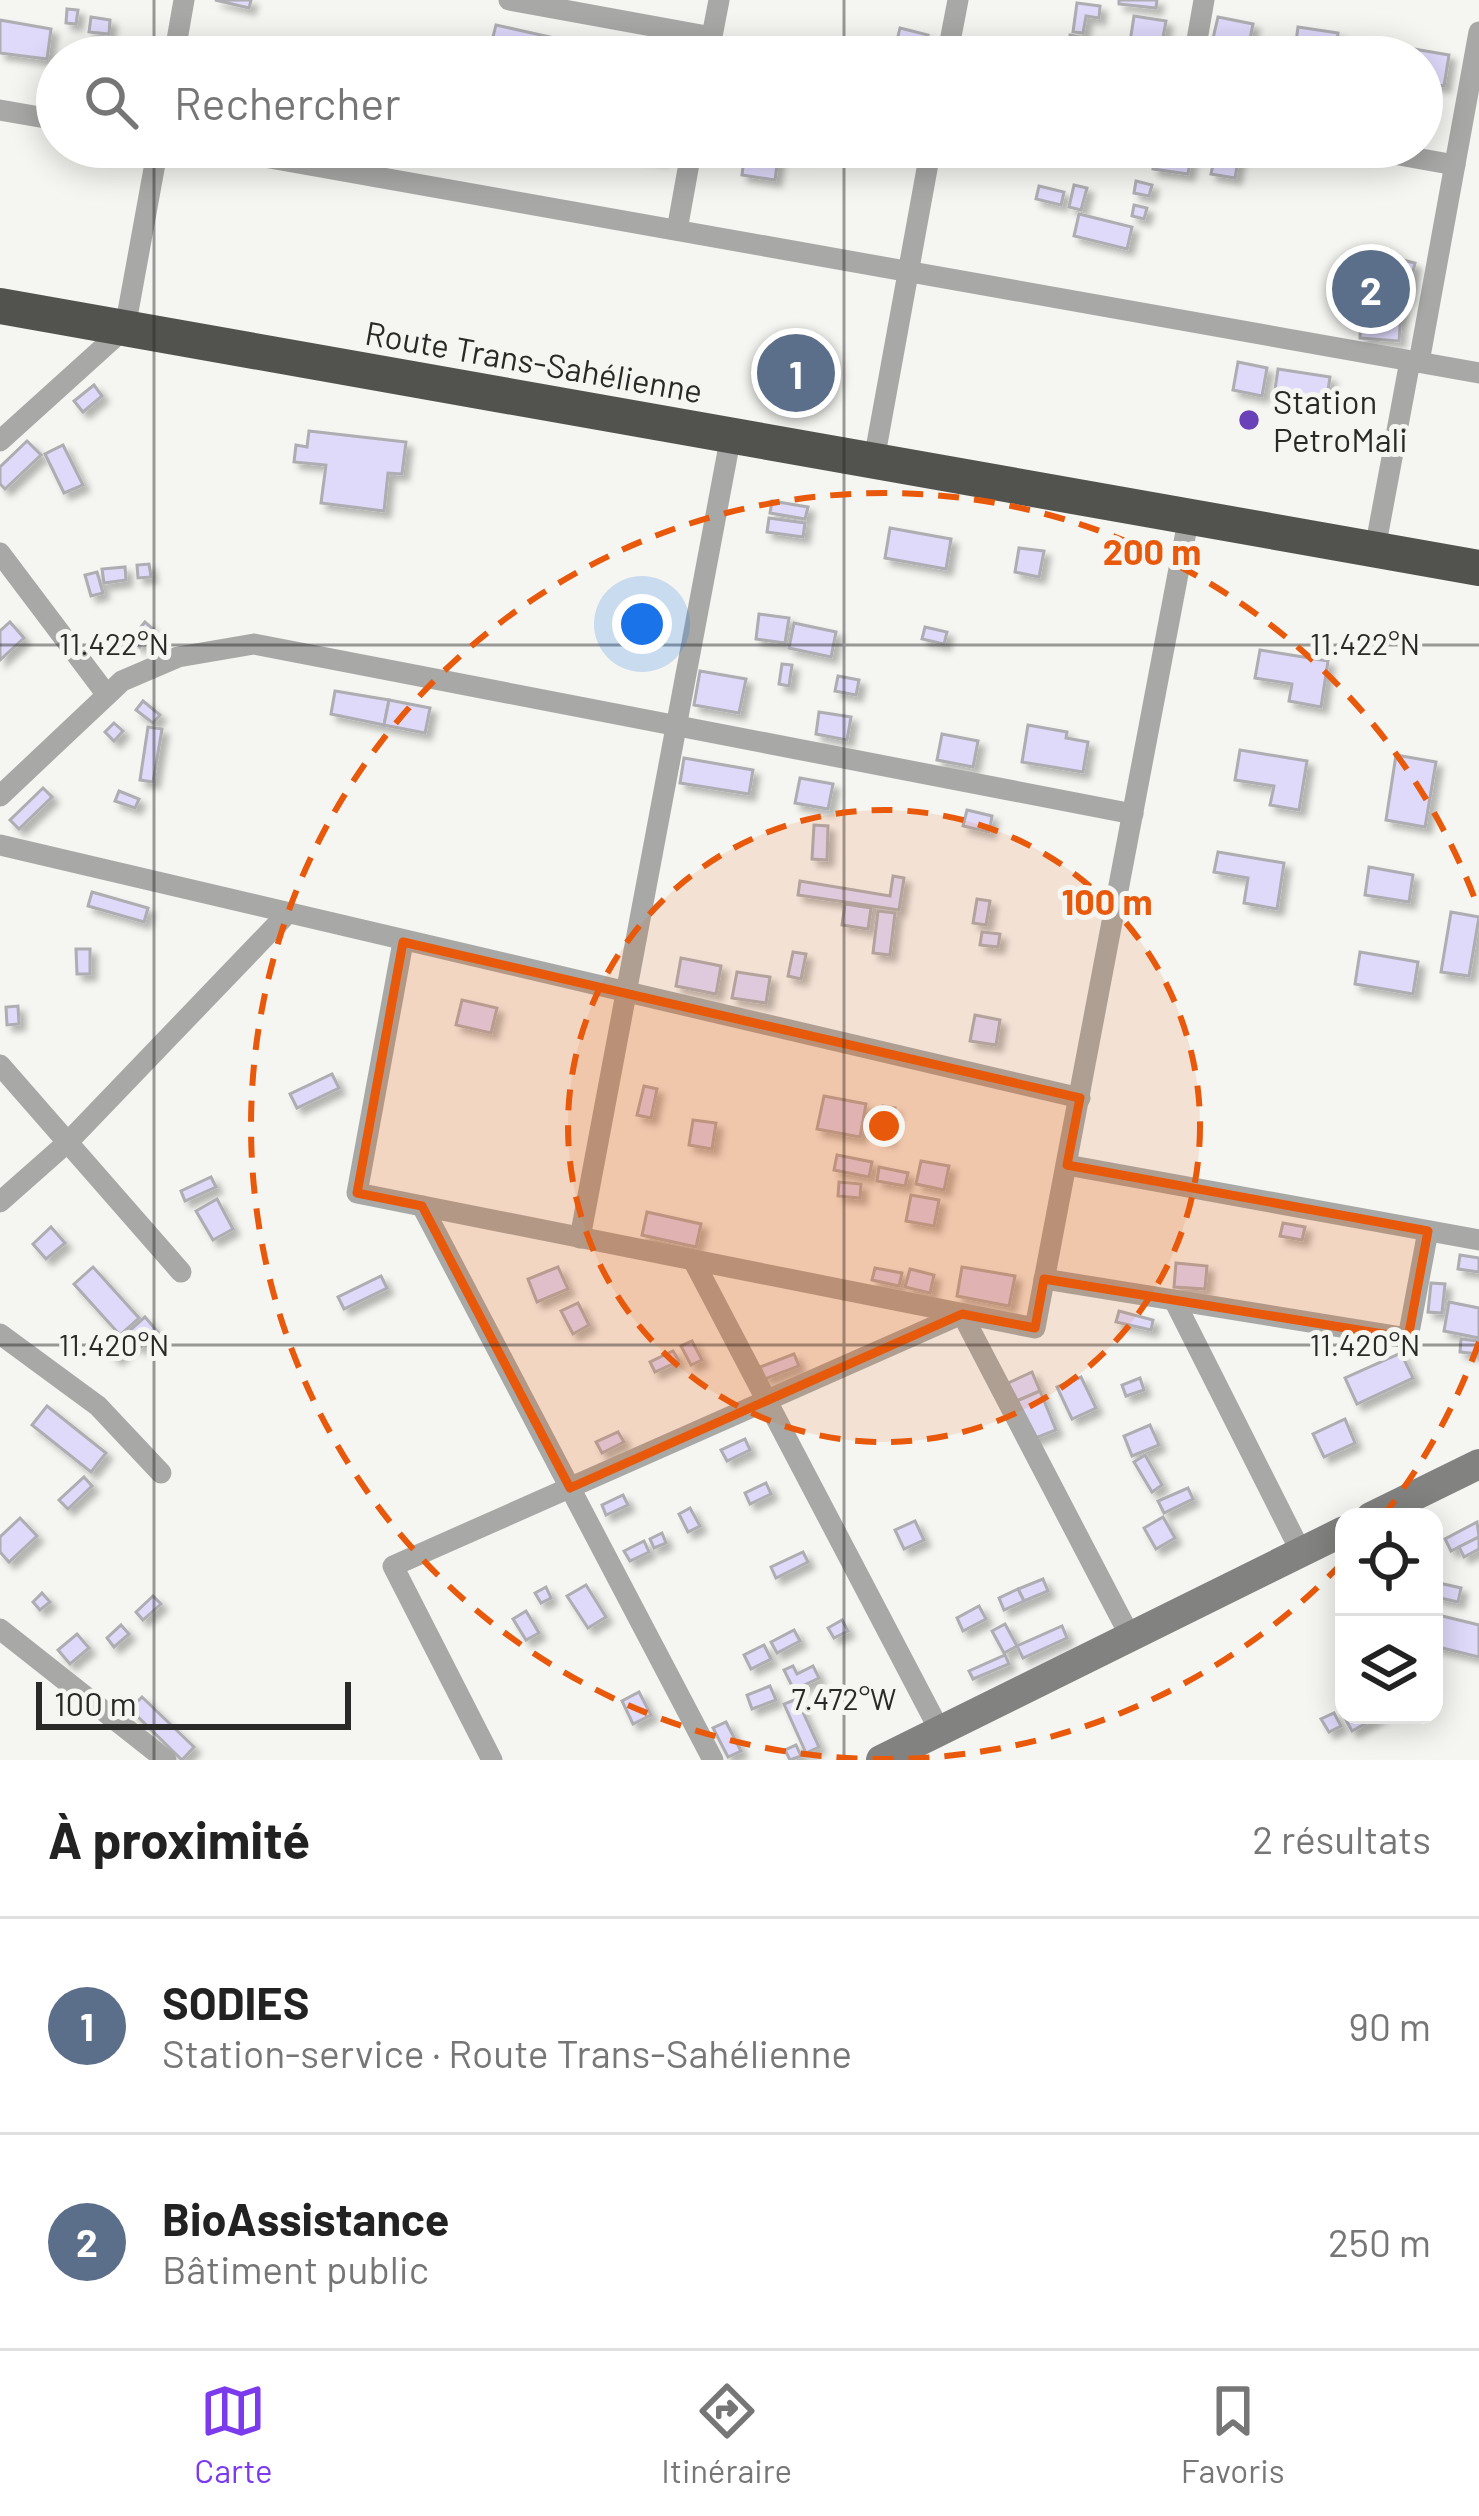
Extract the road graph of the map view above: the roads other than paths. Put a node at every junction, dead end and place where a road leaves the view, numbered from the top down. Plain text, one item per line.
1 (184, 0) edge
2 (509, 0) edge
3 (719, 0) edge
4 (958, 0) edge
5 (1204, 0) edge
6 (1479, 32) edge
7 (178, 36) edge
8 (663, 36) edge
9 (712, 36) edge
10 (951, 36) edge
11 (1198, 36) edge
12 (0, 110) edge
13 (36, 116) edge
14 (1443, 163) edge
15 (1455, 165) junction
16 (154, 168) edge
17 (327, 168) edge
18 (688, 168) edge
19 (927, 168) edge
20 (677, 230) junction
21 (908, 272) junction
22 (0, 306) edge
23 (124, 328) junction
24 (1414, 362) junction
25 (1479, 373) edge
26 (731, 435) junction
27 (0, 441) edge
28 (874, 460) junction
29 (1189, 517) junction
30 (1376, 549) junction
31 (0, 553) edge
32 (1479, 568) edge
33 (107, 695) junction
34 (676, 725) junction
35 (0, 796) edge
36 (1133, 814) junction
37 (0, 845) edge
38 (286, 915) junction
39 (403, 942) junction
40 (626, 993) junction
41 (0, 1065) edge
42 (1079, 1098) junction
43 (69, 1142) junction
44 (1067, 1165) junction
45 (0, 1202) edge
46 (422, 1206) junction
47 (1428, 1231) junction
48 (580, 1238) junction
49 (1479, 1240) edge
50 (693, 1260) junction
51 (181, 1272) dead end
52 (1044, 1279) junction
53 (1174, 1300) junction
54 (962, 1314) junction
55 (0, 1334) edge
56 (766, 1400) junction
57 (1479, 1464) edge
58 (161, 1472) dead end
59 (571, 1488) junction
60 (1389, 1508) edge
61 (1335, 1535) edge
62 (1301, 1552) junction
63 (0, 1629) edge
64 (1130, 1636) junction
65 (940, 1731) junction
66 (166, 1760) edge
67 (492, 1760) edge
68 (713, 1760) edge
69 (881, 1760) edge

1 - 7 street
2 - 8 street
3 - 9 street
4 - 10 street
5 - 11 street
6 - 15 street
12 - 13 street
14 - 15 street
15 - 24 street
16 - 23 street
17 - 20 street
18 - 20 street
19 - 21 street
20 - 21 street
21 - 24 street
21 - 28 street
22 - 23 highway, Route Trans-Sahélienne
23 - 26 highway, Route Trans-Sahélienne
23 - 27 street
24 - 25 street
24 - 30 street
26 - 28 highway, Route Trans-Sahélienne
26 - 34 street
28 - 29 highway, Route Trans-Sahélienne
29 - 30 highway, Route Trans-Sahélienne
29 - 36 street
30 - 32 highway, Route Trans-Sahélienne
31 - 33 street
33 - 34 street
33 - 35 street
34 - 36 street
34 - 40 street
36 - 42 street
37 - 38 street
38 - 39 street
38 - 43 street
39 - 40 street
39 - 46 street
40 - 42 street
40 - 48 street
41 - 43 street
42 - 44 street
43 - 45 street
43 - 51 street
44 - 47 street
44 - 52 street
46 - 48 street
46 - 59 street
47 - 49 street
47 - 53 street
48 - 50 street
50 - 54 street
50 - 56 street
52 - 53 street
52 - 54 street
53 - 62 street
54 - 56 street
54 - 64 street
55 - 58 street
56 - 59 street
56 - 65 street
57 - 60 street
59 - 67 street
59 - 68 street
61 - 62 street
62 - 64 street
63 - 66 street
64 - 65 street
65 - 69 street

